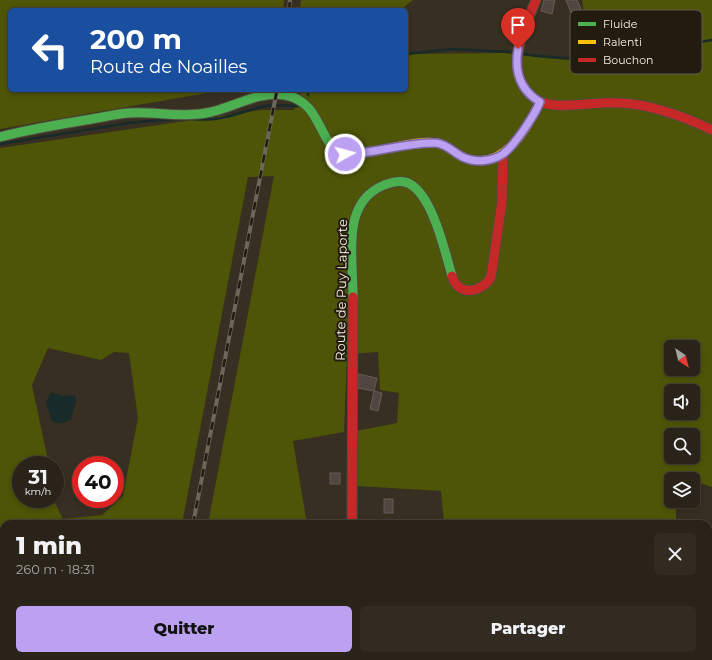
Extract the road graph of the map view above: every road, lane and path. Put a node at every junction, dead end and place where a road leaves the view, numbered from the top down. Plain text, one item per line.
1 (536, 0) edge
2 (540, 102) junction
3 (712, 130) edge
4 (0, 137) edge
5 (503, 154) junction
6 (352, 520) edge

1 - 2 street
2 - 3 street
2 - 5 street
4 - 5 street
5 - 6 street, Route de Puy Laporte

